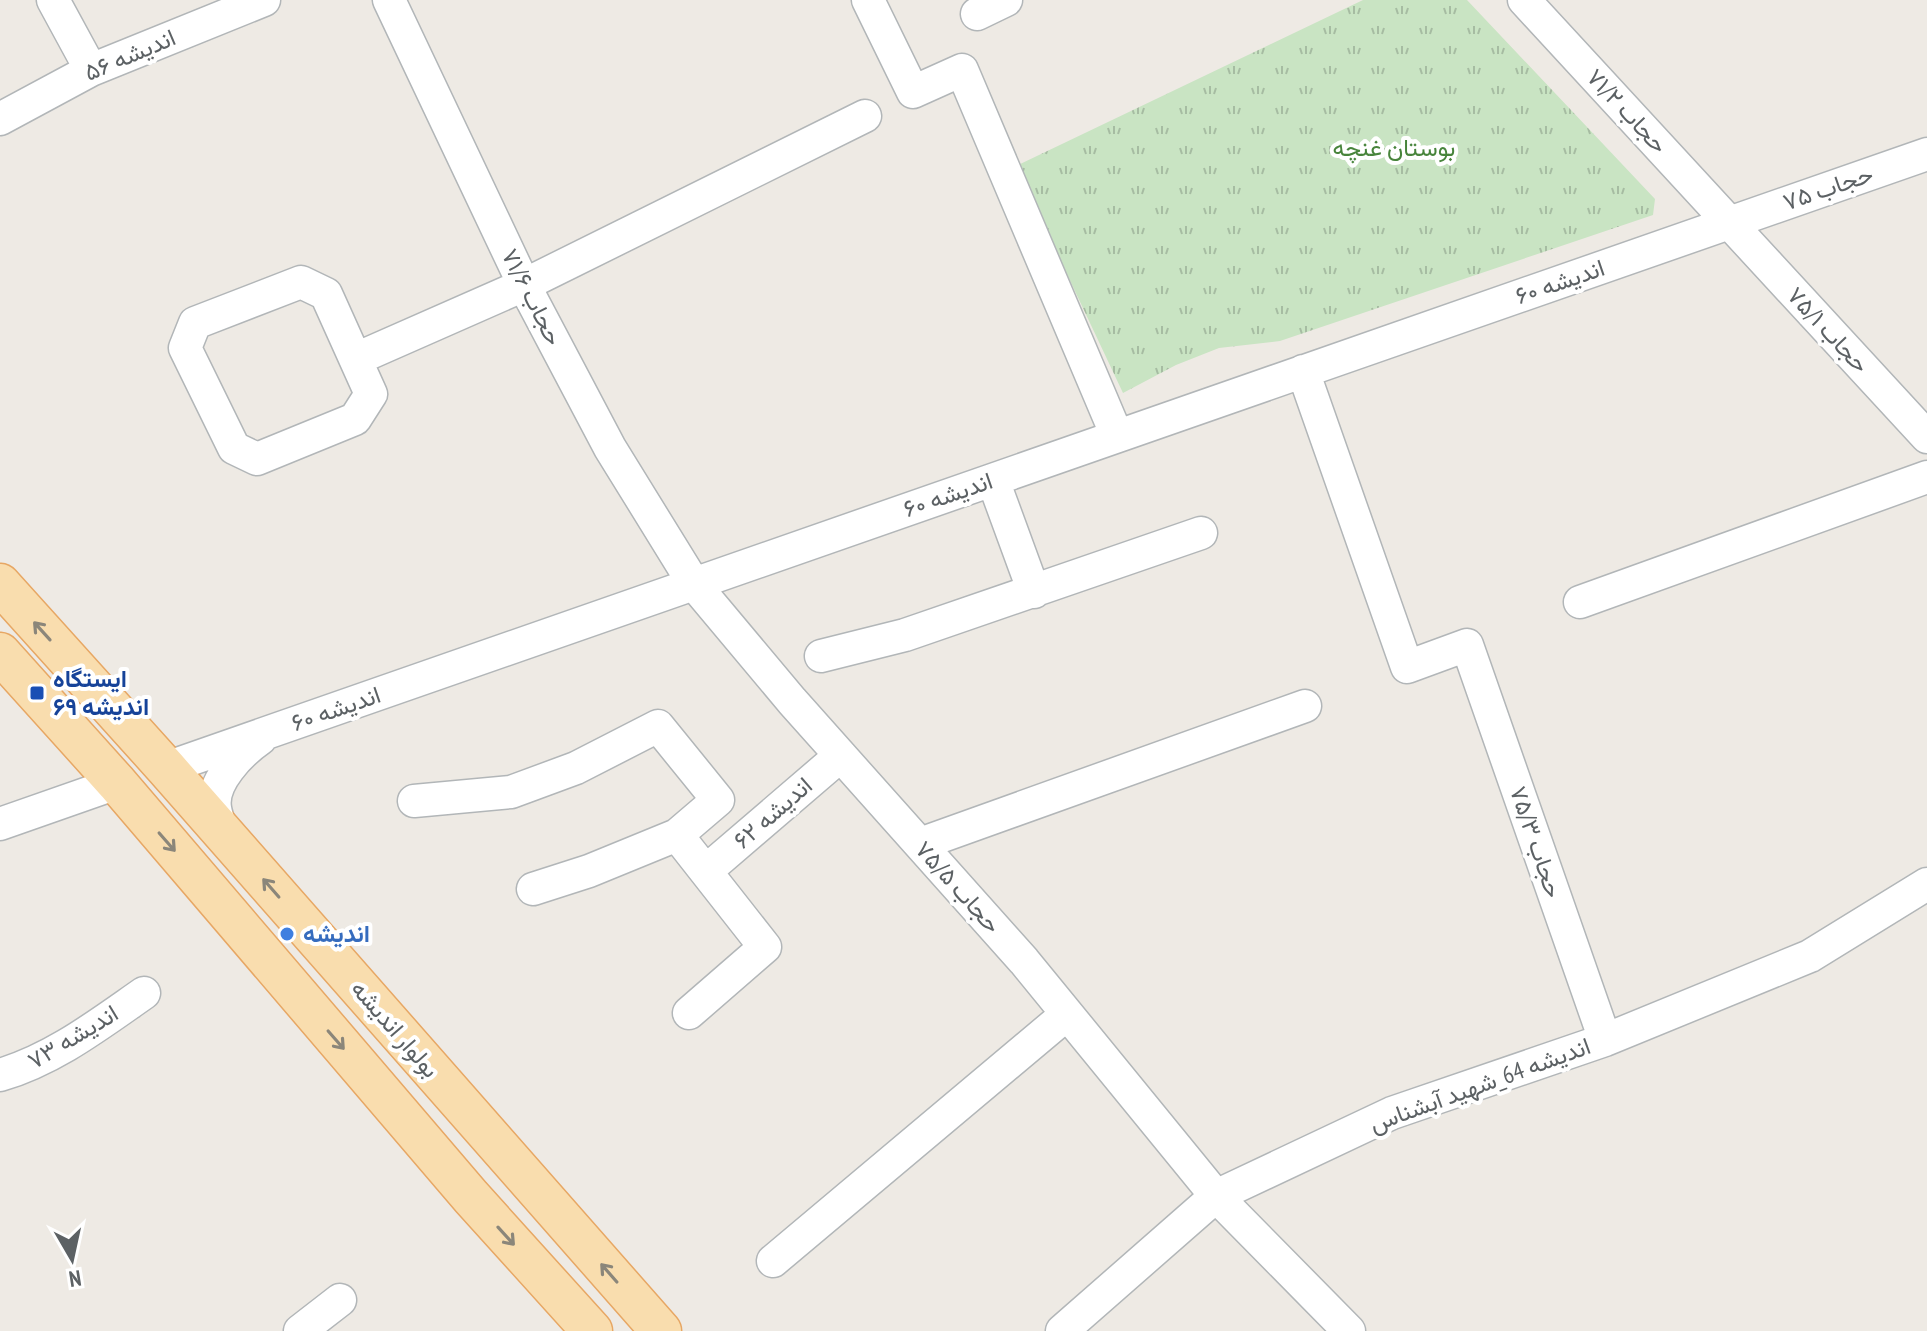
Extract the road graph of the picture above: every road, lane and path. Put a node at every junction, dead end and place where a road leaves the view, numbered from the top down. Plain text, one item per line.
1 (53, 0) edge
2 (264, 0) edge
3 (389, 0) edge
4 (868, 0) edge
5 (1006, 0) edge
6 (1524, 0) edge
7 (977, 14) dead end
8 (91, 70) junction
9 (865, 116) dead end
10 (0, 119) edge
11 (1927, 154) edge
12 (1730, 222) junction
13 (524, 285) junction
14 (356, 359) junction
15 (1303, 371) junction
16 (1117, 436) junction
17 (1927, 437) edge
18 (1927, 477) edge
19 (993, 480) junction
20 (1201, 533) dead end
21 (0, 584) edge
22 (694, 584) junction
23 (1034, 592) junction
24 (1580, 602) dead end
25 (0, 653) edge
26 (821, 656) dead end
27 (1305, 706) dead end
28 (269, 732) junction
29 (840, 756) junction
30 (166, 768) junction
31 (117, 783) junction
32 (414, 801) dead end
33 (0, 824) edge
34 (223, 833) junction
35 (677, 835) junction
36 (920, 844) junction
37 (706, 871) junction
38 (1927, 884) edge
39 (533, 889) dead end
40 (144, 993) dead end
41 (689, 1013) dead end
42 (1067, 1014) junction
43 (1605, 1040) junction
44 (0, 1075) edge
45 (1216, 1196) junction
46 (773, 1261) dead end
47 (340, 1300) dead end
48 (636, 1323) edge
49 (300, 1331) edge
50 (592, 1331) edge
51 (1062, 1331) edge
52 (1349, 1331) edge

1 - 8 street
2 - 8 street, اندیشه ۵۶
3 - 13 street, حجاب ۷۱/۶
4 - 16 street
5 - 7 street
6 - 12 street, حجاب ۷۱/۲
8 - 10 street, اندیشه ۵۶
9 - 13 street
11 - 12 street, حجاب ۷۵
12 - 15 street, اندیشه ۶۰
12 - 17 street, حجاب ۷۵/۱
13 - 14 street
13 - 22 street, حجاب ۷۱/۶
14 - 14 street
15 - 16 street, اندیشه ۶۰
15 - 43 street, حجاب ۷۵/۳
16 - 19 street, اندیشه ۶۰
18 - 24 street
19 - 22 street, اندیشه ۶۰
19 - 23 street
20 - 23 street
30 -> 21 main road, بولوار اندیشه
22 - 28 street, اندیشه ۶۰
22 - 29 street, حجاب ۷۵/۵
23 - 26 street
25 - 31 main road
27 - 36 street
28 - 30 street, اندیشه ۶۰
28 - 34 street
29 - 36 street, حجاب ۷۵/۵
29 - 37 street, اندیشه ۶۲
30 - 34 main road, بولوار اندیشه
31 - 33 street
31 -> 50 main road
32 - 35 street
48 -> 34 main road, بولوار اندیشه
35 - 37 street
35 - 39 street
36 - 42 street, حجاب ۷۵/۵
37 - 41 street
38 - 43 street, اندیشه 64_شهید آبشناس
40 - 44 street, اندیشه ۷۳
42 - 45 street, حجاب ۷۵/۵
42 - 46 street
43 - 45 street, اندیشه 64_شهید آبشناس
45 - 51 street, اندیشه 64_شهید آبشناس
45 - 52 street, حجاب ۷۵/۵
47 - 49 street

